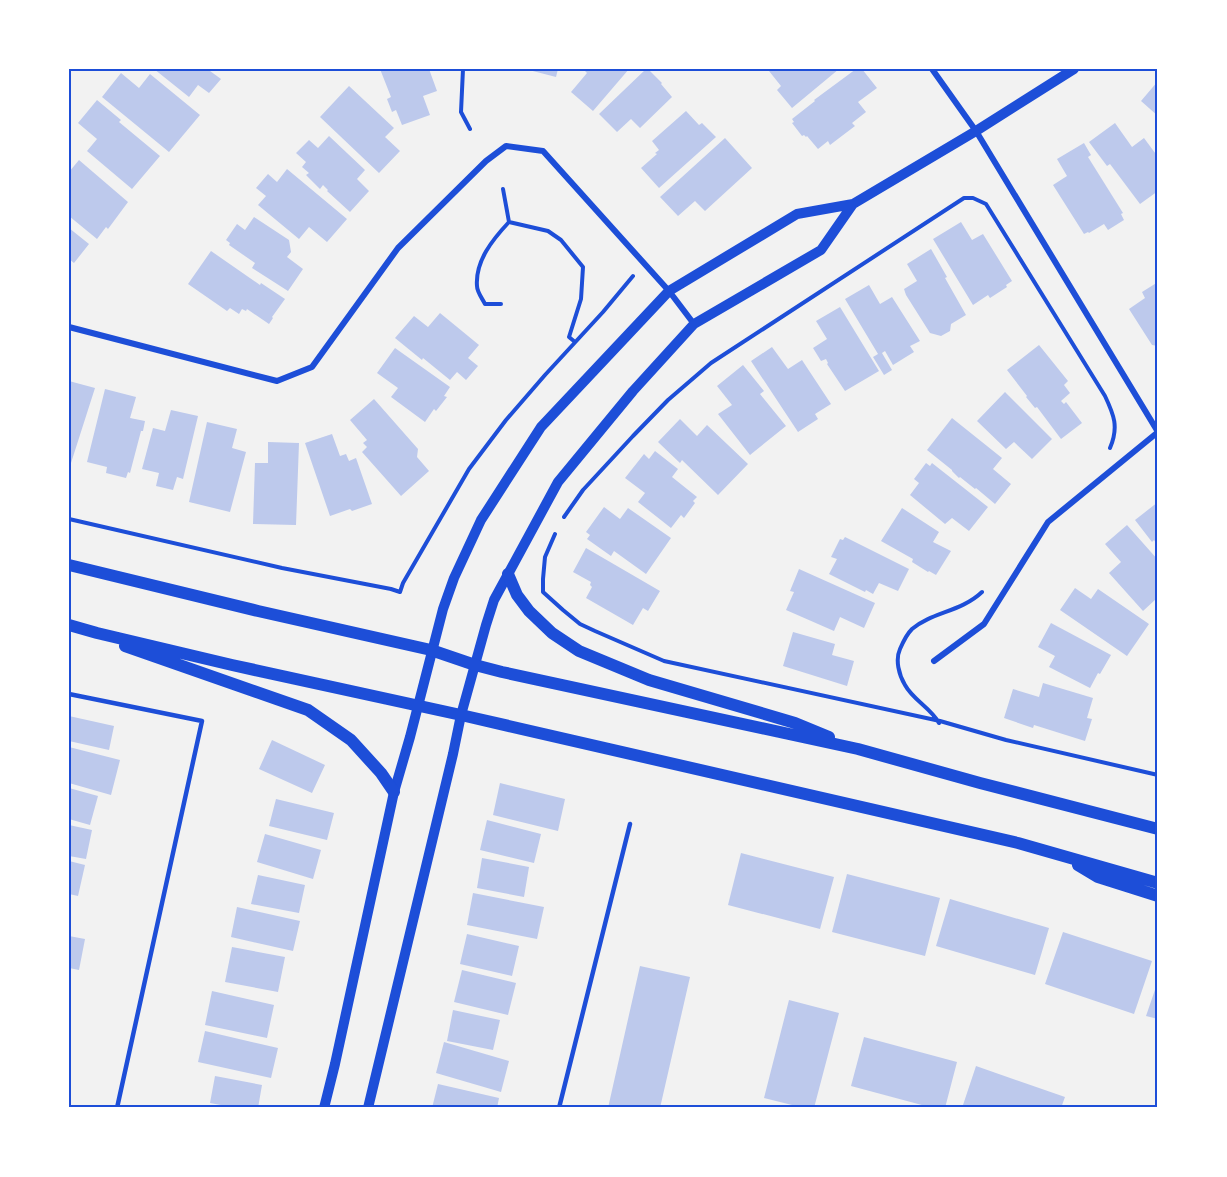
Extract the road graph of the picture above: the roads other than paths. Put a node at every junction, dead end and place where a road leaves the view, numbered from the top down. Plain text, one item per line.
1 (932, 69) edge
2 (1074, 69) edge
3 (976, 131) junction
4 (853, 204) junction
5 (669, 291) junction
6 (694, 324) junction
7 (69, 327) edge
8 (1158, 432) edge
9 (69, 565) edge
10 (507, 574) junction
11 (69, 625) edge
12 (97, 633) junction
13 (432, 650) junction
14 (934, 661) dead end
15 (475, 665) junction
16 (69, 694) edge
17 (418, 706) junction
18 (461, 715) junction
19 (858, 749) junction
20 (394, 792) junction
21 (630, 824) dead end
22 (1158, 829) edge
23 (1059, 854) junction
24 (1158, 883) edge
25 (1158, 896) edge
26 (117, 1108) edge
27 (324, 1108) edge
28 (368, 1108) edge
29 (560, 1108) edge

1 - 3 street
2 - 3 street
3 - 4 street
3 - 8 street
4 - 5 street
4 - 6 street
5 - 6 street
5 - 7 street
5 - 13 street
6 - 10 street
8 - 14 street
9 - 13 main road
10 - 15 street
10 - 19 main road
11 - 12 main road
12 - 17 main road
12 - 20 main road
13 - 15 main road
13 - 17 street
15 - 18 street
15 - 19 main road
16 - 26 lane
17 - 18 main road
17 - 20 street
18 - 23 main road
18 - 28 street
19 - 22 main road
20 - 27 street
21 - 29 lane
23 - 24 main road
23 - 25 main road

